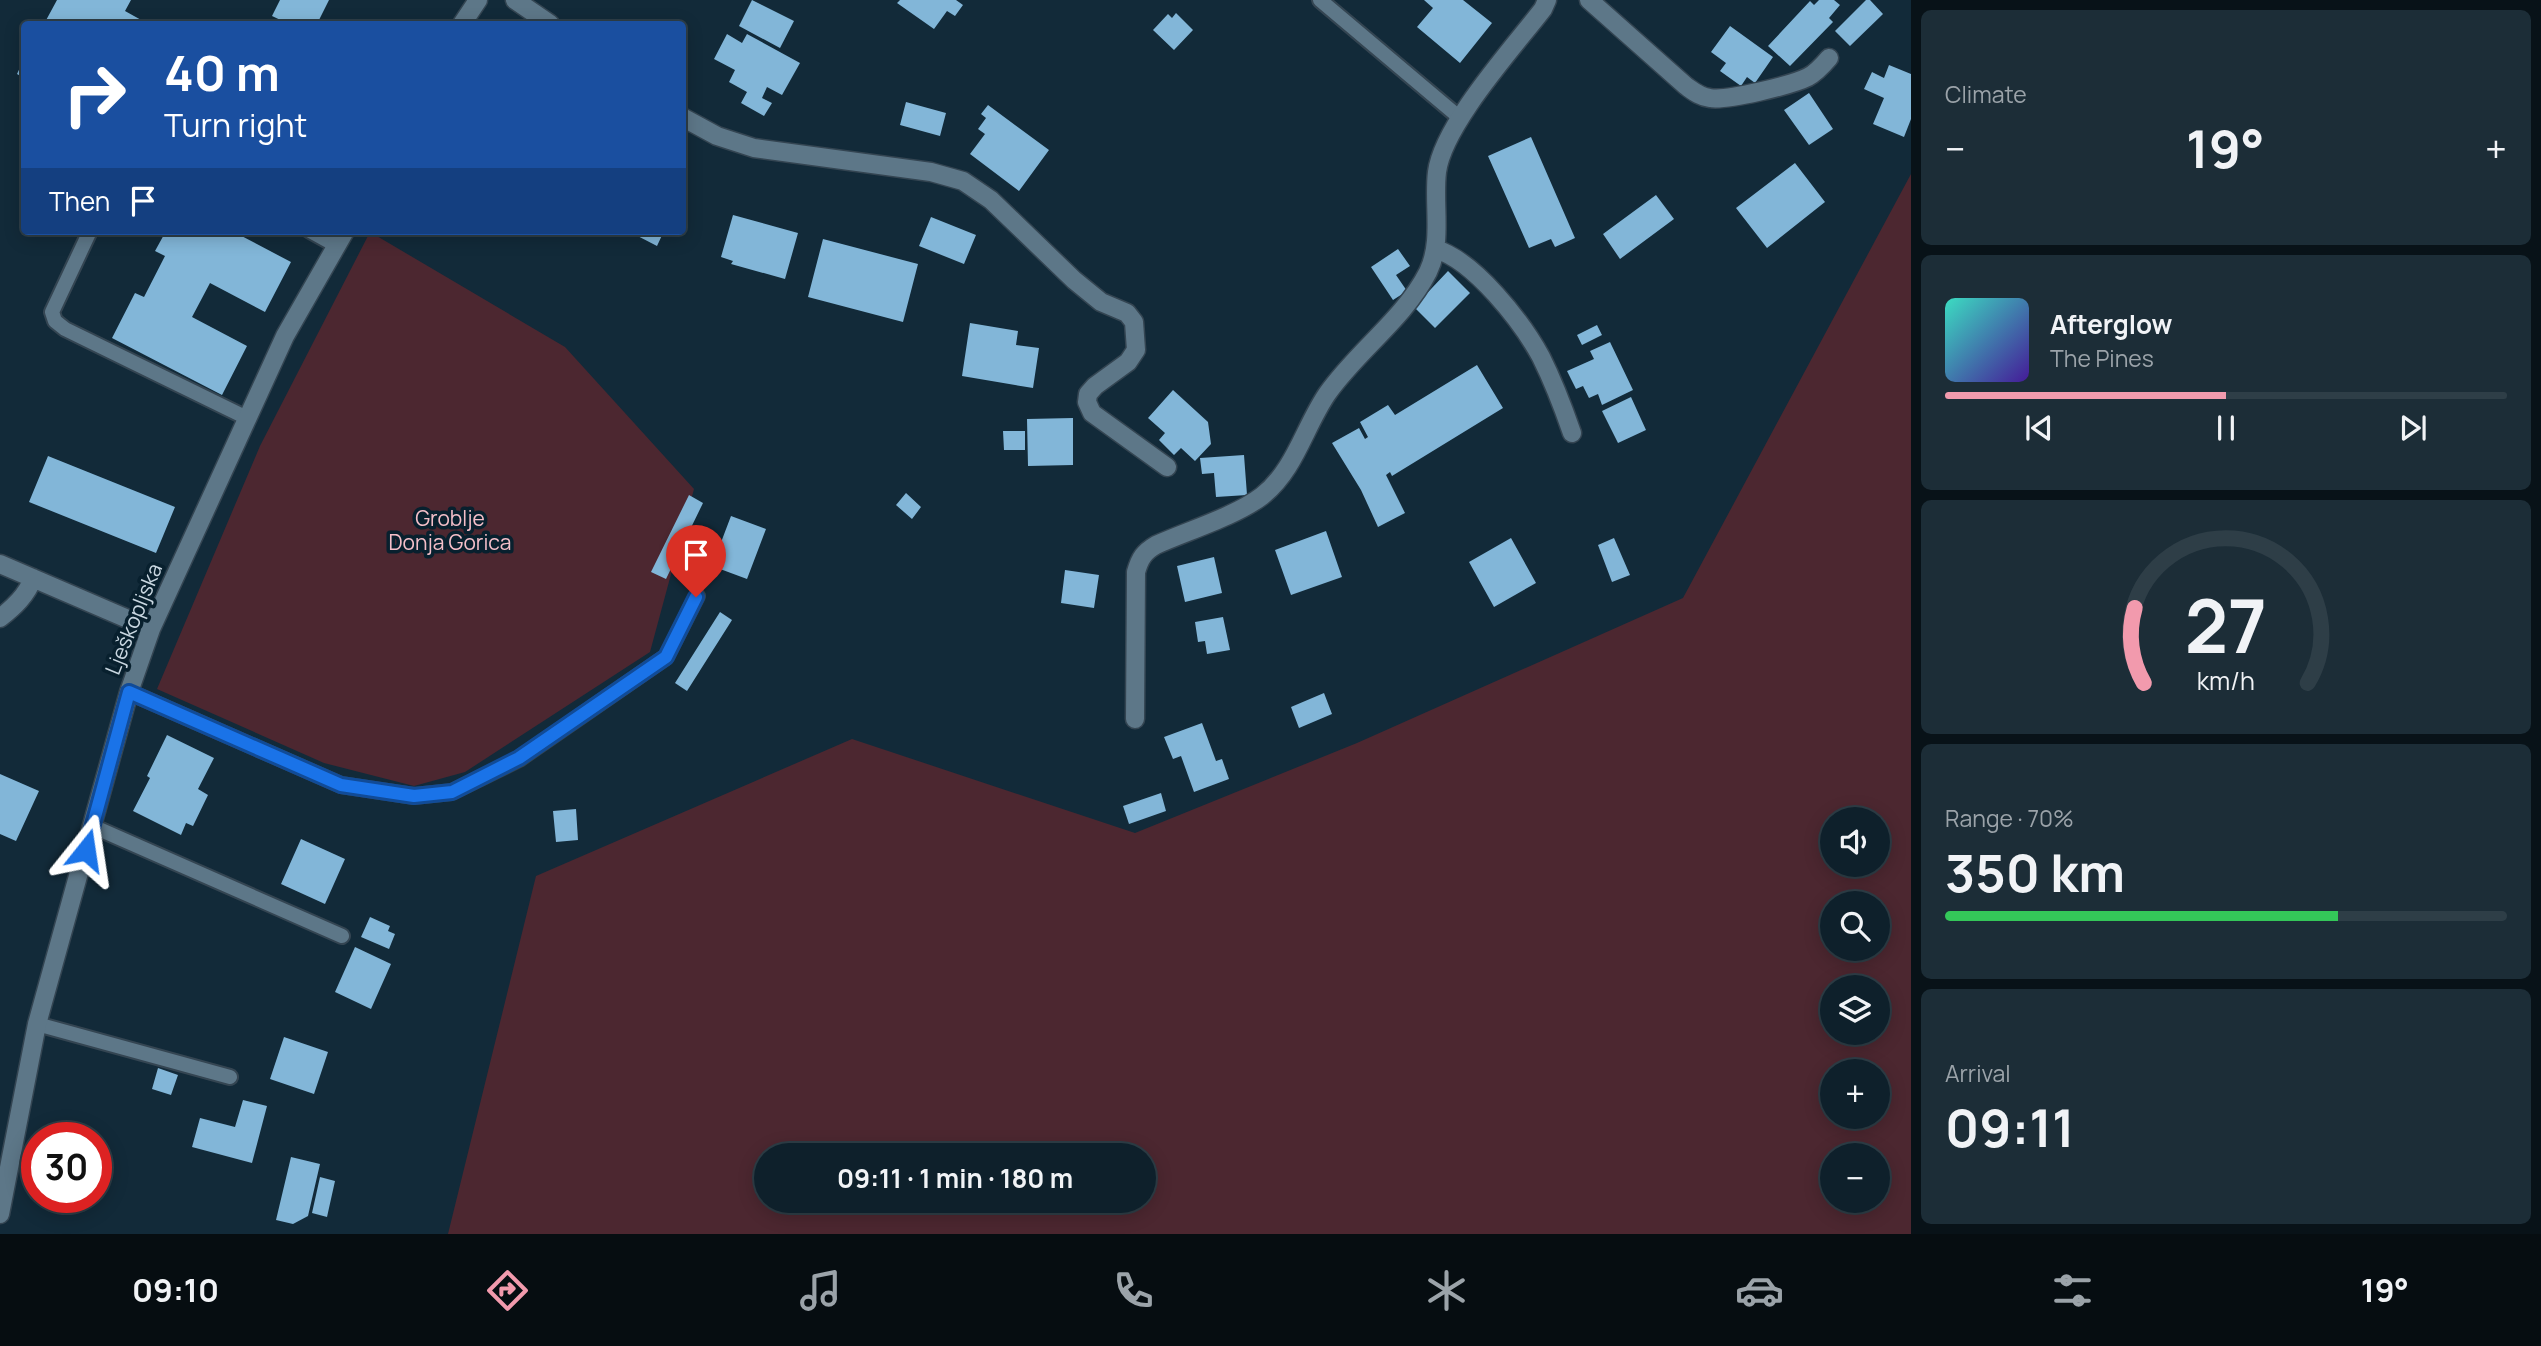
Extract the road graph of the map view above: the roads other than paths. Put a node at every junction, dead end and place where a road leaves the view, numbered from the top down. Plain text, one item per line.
1 (478, 0) edge
2 (515, 0) edge
3 (1321, 0) edge
4 (1547, 0) edge
5 (1589, 0) edge
6 (464, 21) edge
7 (546, 21) edge
8 (1829, 58) dead end
9 (1460, 118) junction
10 (686, 119) edge
11 (88, 235) edge
12 (341, 238) edge
13 (1435, 249) junction
14 (247, 418) junction
15 (1572, 433) dead end
16 (1167, 467) dead end
17 (0, 564) edge
18 (33, 578) junction
19 (696, 597) dead end
20 (0, 618) edge
21 (150, 629) junction
22 (129, 692) junction
23 (1135, 719) dead end
24 (92, 826) junction
25 (342, 936) dead end
26 (37, 1024) junction
27 (230, 1077) dead end
28 (0, 1214) edge

1 - 6 street
2 - 7 street
3 - 9 lane
4 - 9 street
5 - 8 street
9 - 13 street
10 - 16 street
11 - 14 lane
12 - 14 street, Lješkopljska
13 - 15 street
13 - 23 street
14 - 21 street, Lješkopljska
17 - 18 street
18 - 20 street
18 - 21 street
19 - 22 lane
21 - 22 street, Lješkopljska
22 - 24 street, Lješkopljska
24 - 25 lane
24 - 26 street, Lješkopljska
26 - 27 lane
26 - 28 street, Lješkopljska

